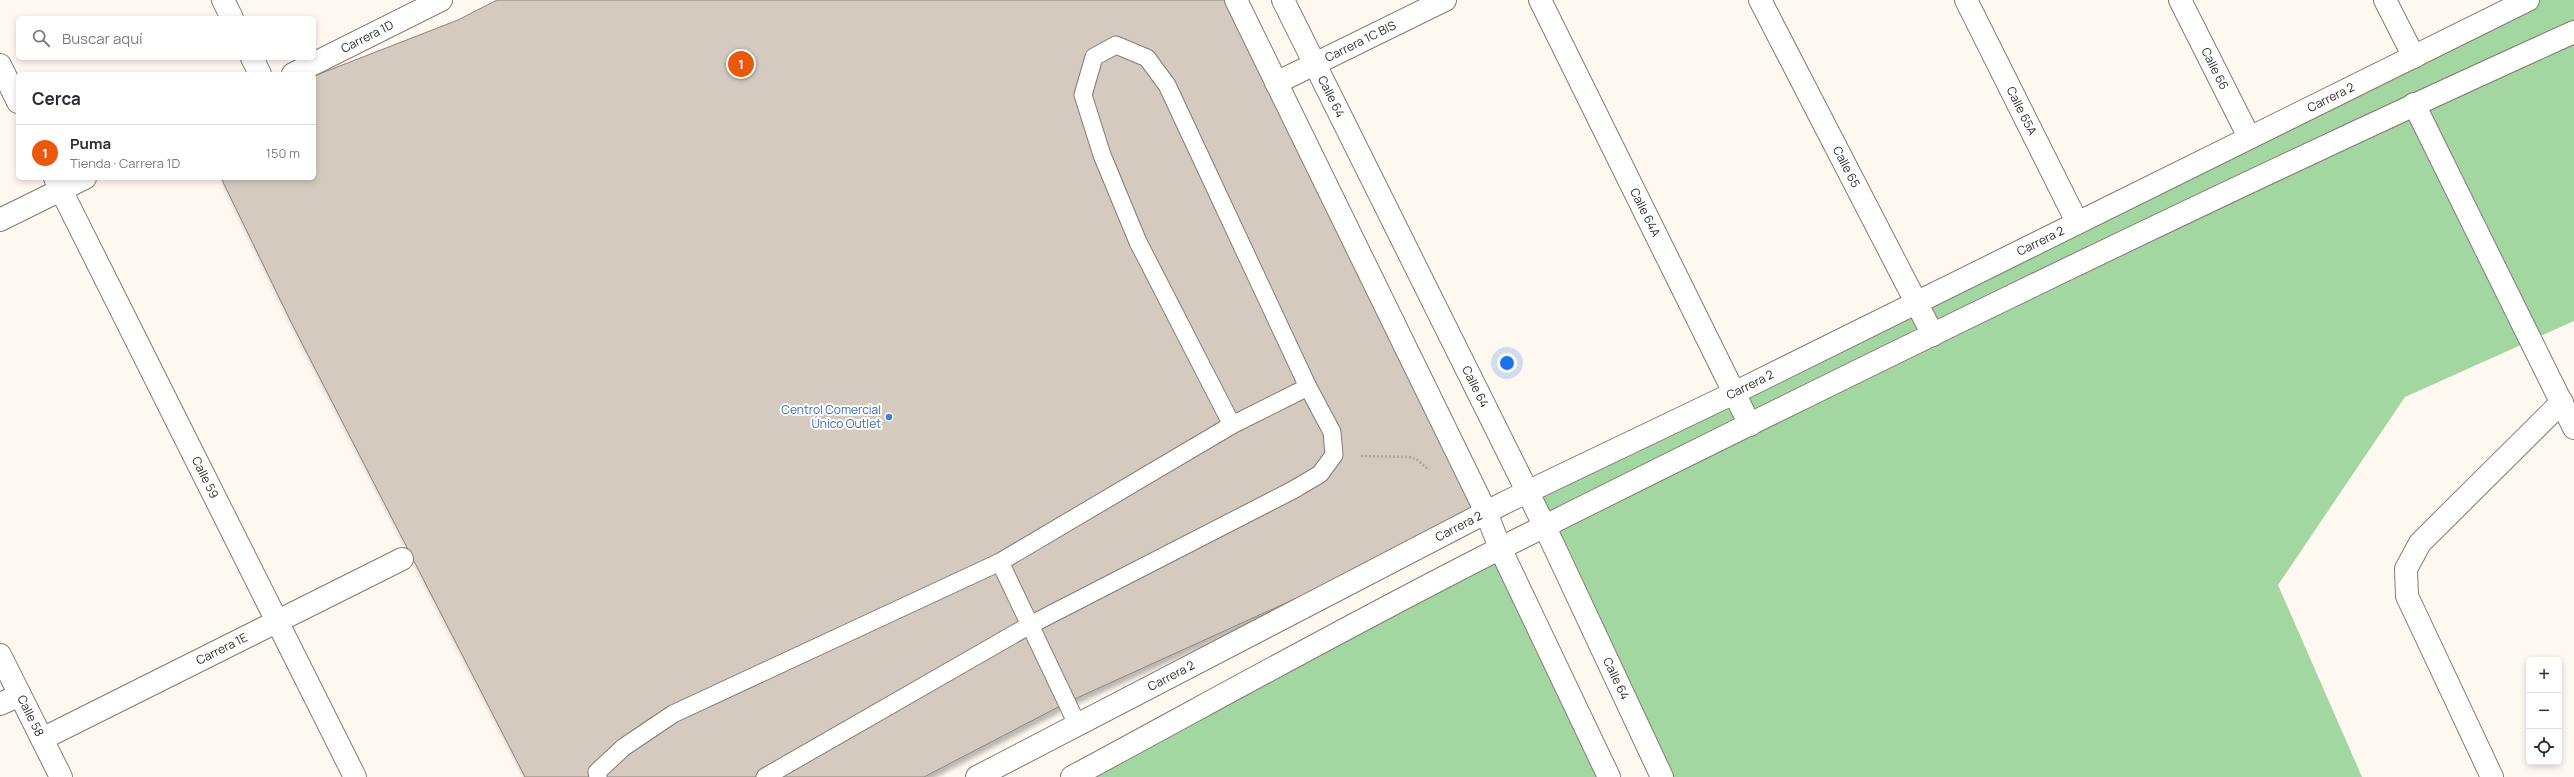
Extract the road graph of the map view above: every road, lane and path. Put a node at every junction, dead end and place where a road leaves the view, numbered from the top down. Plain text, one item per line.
1 (223, 0) edge
2 (441, 0) edge
3 (1236, 0) edge
4 (1283, 0) edge
5 (1444, 0) edge
6 (1540, 0) edge
7 (1760, 0) edge
8 (1966, 0) edge
9 (2180, 0) edge
10 (2385, 0) edge
11 (2528, 0) edge
12 (231, 16) edge
13 (2574, 32) edge
14 (2414, 57) junction
15 (253, 60) edge
16 (1314, 63) junction
17 (0, 65) edge
18 (259, 72) edge
19 (296, 72) edge
20 (1276, 82) junction
21 (16, 98) edge
22 (2414, 104) junction
23 (2249, 137) junction
24 (76, 180) edge
25 (58, 184) edge
26 (0, 220) edge
27 (2077, 222) junction
28 (1917, 302) junction
29 (1933, 335) junction
30 (1308, 387) junction
31 (1734, 393) junction
32 (2562, 402) junction
33 (1750, 424) junction
34 (1232, 425) junction
35 (2574, 428) edge
36 (1334, 455) junction
37 (1431, 472) dead end
38 (1527, 492) junction
39 (1486, 512) junction
40 (1545, 527) junction
41 (1500, 548) junction
42 (402, 559) dead end
43 (1000, 562) junction
44 (278, 623) junction
45 (1030, 626) junction
46 (0, 655) edge
47 (20, 695) junction
48 (0, 704) edge
49 (1077, 724) junction
50 (42, 739) junction
51 (61, 777) edge
52 (354, 777) edge
53 (598, 777) edge
54 (765, 777) edge
55 (977, 777) edge
56 (1072, 777) edge
57 (1609, 777) edge
58 (1662, 777) edge
59 (2492, 777) edge

1 - 12 main road
2 - 19 main road, Carrera 1D
3 - 20 main road
4 - 16 main road, Calle 64
5 - 16 main road, Carrera 1C BIS
6 - 31 main road, Calle 64A
7 - 28 main road, Calle 65
8 - 27 main road, Calle 65A
9 - 23 main road, Calle 66
10 - 14 main road
11 - 14 main road, Carrera 2
13 - 22 main road
14 - 23 main road, Carrera 2
15 - 18 main road
16 - 20 main road, Carrera 1C BIS
16 - 38 main road, Calle 64
17 - 21 main road
20 - 39 main road
22 - 29 main road
22 - 32 main road
23 - 27 main road, Carrera 2
24 - 25 main road
25 - 26 main road
25 - 44 main road, Calle 59
27 - 28 main road, Carrera 2
28 - 29 main road, Calle 65
28 - 31 main road, Carrera 2
29 - 33 main road
30 - 34 lane
30 - 34 lane
30 - 36 lane
31 - 33 main road, Calle 64A
31 - 38 main road, Carrera 2
32 - 35 main road
32 - 59 main road
33 - 40 main road
34 - 43 lane
36 - 37 path
36 - 45 lane
38 - 39 main road, Carrera 2
38 - 40 main road, Calle 64
39 - 41 main road
39 - 49 main road, Carrera 2
40 - 41 main road
40 - 58 main road, Calle 64
41 - 56 main road
41 - 57 main road
42 - 44 main road, Carrera 1E
43 - 45 lane
43 - 53 lane
44 - 50 main road, Carrera 1E
44 - 52 main road, Calle 59
45 - 49 lane
45 - 54 lane
46 - 47 main road, Calle 58
47 - 48 main road
47 - 50 main road, Calle 58
49 - 55 main road, Carrera 2
50 - 51 main road, Calle 58

